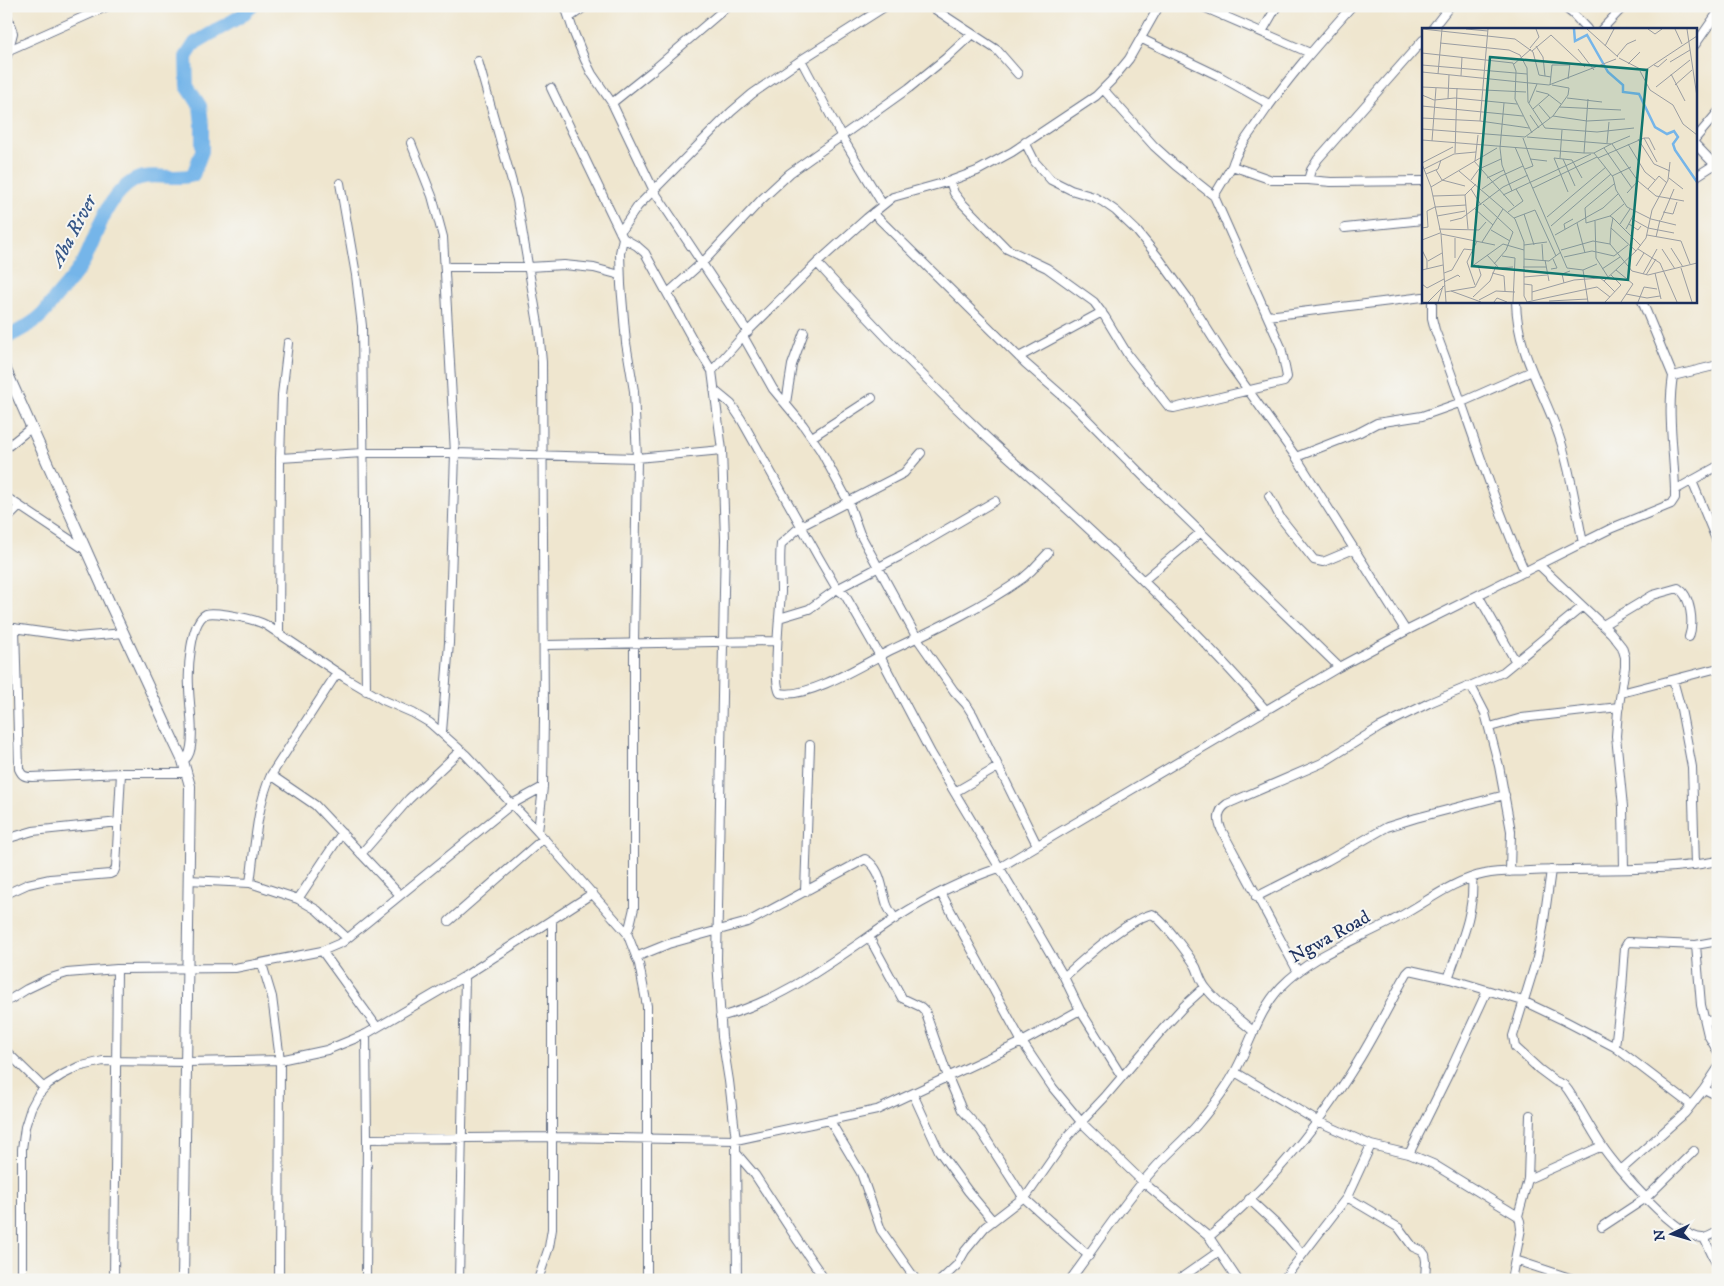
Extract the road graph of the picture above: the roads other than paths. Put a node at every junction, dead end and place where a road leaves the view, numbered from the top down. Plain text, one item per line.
1 (108, 6) edge
2 (565, 6) edge
3 (586, 6) edge
4 (728, 6) edge
5 (886, 6) edge
6 (930, 6) edge
7 (1159, 6) edge
8 (1201, 6) edge
9 (1228, 6) edge
10 (1277, 6) edge
11 (1352, 6) edge
12 (1450, 6) edge
13 (1563, 6) edge
14 (1624, 6) edge
15 (1718, 12) edge
16 (6, 16) edge
17 (1223, 16) junction
18 (570, 18) junction
19 (1436, 28) edge
20 (1586, 28) edge
21 (1603, 28) edge
22 (1262, 32) junction
23 (972, 34) junction
24 (1142, 39) junction
25 (1422, 41) edge
26 (1696, 44) edge
27 (1310, 52) junction
28 (8, 53) edge
29 (801, 60) junction
30 (478, 61) dead end
31 (1018, 74) dead end
32 (551, 88) dead end
33 (1103, 89) junction
34 (612, 103) junction
35 (1269, 104) junction
36 (1718, 112) edge
37 (842, 137) junction
38 (1696, 138) edge
39 (1025, 142) junction
40 (412, 143) dead end
41 (1696, 145) edge
42 (1232, 166) junction
43 (1716, 166) edge
44 (1696, 176) edge
45 (1308, 180) junction
46 (950, 181) junction
47 (1422, 181) edge
48 (340, 184) dead end
49 (654, 191) junction
50 (1214, 196) junction
51 (883, 205) junction
52 (874, 213) junction
53 (1422, 220) edge
54 (1346, 228) dead end
55 (622, 234) junction
56 (817, 263) junction
57 (702, 264) junction
58 (445, 266) junction
59 (529, 267) junction
60 (620, 275) junction
61 (668, 293) junction
62 (1422, 297) edge
63 (1432, 302) edge
64 (1516, 302) edge
65 (1642, 302) edge
66 (1102, 312) junction
67 (1268, 316) junction
68 (804, 332) dead end
69 (746, 334) junction
70 (288, 343) dead end
71 (1019, 357) junction
72 (1718, 364) edge
73 (6, 370) edge
74 (712, 370) junction
75 (1532, 370) junction
76 (1673, 376) junction
77 (714, 390) junction
78 (1249, 391) junction
79 (872, 398) dead end
80 (1462, 402) junction
81 (786, 403) junction
82 (32, 426) junction
83 (812, 437) junction
84 (6, 448) edge
85 (722, 450) junction
86 (363, 453) junction
87 (455, 453) junction
88 (921, 453) dead end
89 (544, 456) junction
90 (1296, 457) junction
91 (280, 458) junction
92 (637, 458) junction
93 (1718, 466) edge
94 (1692, 481) junction
95 (1676, 490) junction
96 (1269, 496) dead end
97 (6, 497) edge
98 (848, 501) junction
99 (995, 501) dead end
100 (19, 507) junction
101 (6, 520) edge
102 (801, 526) junction
103 (1200, 533) junction
104 (1583, 543) junction
105 (1718, 544) edge
106 (1354, 549) junction
107 (87, 550) junction
108 (1048, 553) dead end
109 (1539, 565) junction
110 (879, 568) junction
111 (1525, 572) junction
112 (1143, 581) junction
113 (838, 589) junction
114 (1478, 595) junction
115 (1582, 607) junction
116 (779, 618) junction
117 (1603, 625) junction
118 (10, 628) edge
119 (1406, 631) junction
120 (124, 632) junction
121 (279, 634) junction
122 (1689, 637) dead end
123 (917, 638) junction
124 (723, 641) junction
125 (777, 641) junction
126 (634, 644) junction
127 (544, 645) junction
128 (880, 656) junction
129 (1516, 662) junction
130 (1339, 667) junction
131 (1718, 668) edge
132 (337, 673) junction
133 (1673, 680) junction
134 (1471, 686) junction
135 (366, 691) junction
136 (1621, 694) junction
137 (1619, 707) junction
138 (1266, 709) junction
139 (1490, 726) junction
140 (442, 732) junction
141 (810, 745) dead end
142 (461, 750) junction
143 (183, 761) junction
144 (998, 767) junction
145 (122, 773) junction
146 (187, 773) junction
147 (271, 775) junction
148 (543, 787) junction
149 (955, 792) junction
150 (1505, 795) junction
151 (512, 804) junction
152 (119, 822) junction
153 (538, 832) junction
154 (342, 833) junction
155 (544, 838) junction
156 (6, 839) edge
157 (1037, 845) junction
158 (361, 854) junction
159 (1718, 862) edge
160 (1695, 864) junction
161 (998, 868) junction
162 (1624, 868) junction
163 (1551, 870) junction
164 (1510, 872) junction
165 (1472, 878) junction
166 (188, 880) junction
167 (250, 883) junction
168 (805, 892) junction
169 (593, 893) junction
170 (941, 893) junction
171 (6, 894) edge
172 (400, 895) junction
173 (1256, 897) junction
174 (298, 898) junction
175 (895, 919) junction
176 (552, 920) junction
177 (449, 921) dead end
178 (717, 930) junction
179 (627, 933) junction
180 (347, 938) junction
181 (869, 938) junction
182 (1718, 941) edge
183 (1696, 945) junction
184 (322, 951) junction
185 (636, 957) junction
186 (262, 964) junction
187 (187, 968) junction
188 (117, 969) junction
189 (1298, 972) junction
190 (465, 976) junction
191 (1064, 977) junction
192 (1450, 979) junction
193 (1205, 987) junction
194 (1486, 991) junction
195 (1523, 1001) junction
196 (6, 1002) edge
197 (1080, 1010) junction
198 (720, 1017) junction
199 (1718, 1020) edge
200 (1705, 1021) junction
201 (377, 1027) junction
202 (1254, 1032) junction
203 (366, 1034) junction
204 (1022, 1042) junction
205 (1615, 1047) junction
206 (6, 1051) edge
207 (1718, 1052) edge
208 (280, 1060) junction
209 (116, 1061) junction
210 (187, 1062) junction
211 (1718, 1068) edge
212 (1235, 1072) junction
213 (948, 1077) junction
214 (1122, 1077) junction
215 (44, 1088) junction
216 (1704, 1089) junction
217 (913, 1094) junction
218 (1718, 1096) edge
219 (1691, 1105) junction
220 (1530, 1114) dead end
221 (830, 1121) junction
222 (1317, 1121) junction
223 (1082, 1122) junction
224 (461, 1137) junction
225 (552, 1137) junction
226 (367, 1139) junction
227 (647, 1139) junction
228 (736, 1140) junction
229 (1371, 1144) junction
230 (1602, 1146) junction
231 (1694, 1151) dead end
232 (736, 1154) junction
233 (1409, 1154) junction
234 (1621, 1170) junction
235 (1528, 1179) junction
236 (1143, 1182) junction
237 (1023, 1197) junction
238 (1347, 1198) junction
239 (1646, 1198) junction
240 (1249, 1199) junction
241 (1518, 1216) junction
242 (993, 1221) junction
243 (1602, 1227) dead end
244 (1718, 1232) edge
245 (1209, 1237) junction
246 (1704, 1238) junction
247 (1218, 1252) junction
248 (1302, 1254) junction
249 (1089, 1256) junction
250 (1515, 1260) junction
251 (1718, 1267) edge
252 (22, 1280) edge
253 (114, 1280) edge
254 (183, 1280) edge
255 (279, 1280) edge
256 (366, 1280) edge
257 (459, 1280) edge
258 (538, 1280) edge
259 (647, 1280) edge
260 (737, 1280) edge
261 (825, 1280) edge
262 (916, 1280) edge
263 (941, 1280) edge
264 (1070, 1280) edge
265 (1178, 1280) edge
266 (1238, 1280) edge
267 (1283, 1280) edge
268 (1425, 1280) edge
269 (1512, 1280) edge
270 (1576, 1280) edge

1 - 28 street
2 - 18 street
3 - 18 street
4 - 34 street
5 - 29 street
6 - 23 street
7 - 24 street
8 - 17 street
9 - 17 street
10 - 22 street
11 - 27 street
12 - 19 street
13 - 20 street
14 - 21 street
15 - 26 street
16 - 28 street
17 - 22 street
18 - 34 street
22 - 27 street
23 - 31 street
23 - 37 street
24 - 33 street
24 - 35 street
25 - 45 street
27 - 35 street
29 - 37 street
29 - 49 street
30 - 59 street
32 - 55 street
33 - 39 street
33 - 50 street
34 - 49 street
35 - 42 street
36 - 38 street
37 - 51 street
37 - 57 street
39 - 46 street
39 - 78 street
40 - 58 street
41 - 43 street
42 - 45 street
42 - 50 street
43 - 44 street
45 - 47 street
46 - 51 street
46 - 66 street
48 - 86 street
49 - 55 street
49 - 57 street
50 - 67 street
51 - 52 street
52 - 56 street
52 - 71 street
53 - 54 street
55 - 60 street
55 - 61 street
56 - 69 street
56 - 112 street
57 - 61 street
57 - 69 street
58 - 59 street
58 - 87 street
59 - 60 street
59 - 89 street
60 - 92 street
61 - 74 street
62 - 67 street
63 - 80 street
64 - 75 street
65 - 76 street
66 - 71 street
66 - 78 street
67 - 78 street
68 - 81 street
69 - 74 street
69 - 81 street
70 - 91 street
71 - 103 street
72 - 76 street
73 - 82 street
74 - 77 street
75 - 80 street
75 - 104 street
76 - 95 street
77 - 85 street
77 - 102 street
78 - 90 street
79 - 83 street
80 - 90 street
80 - 111 street
81 - 83 street
82 - 84 street
82 - 107 street
83 - 98 street
85 - 92 street
85 - 124 street
86 - 87 street
86 - 91 street
86 - 135 street
87 - 89 street
87 - 140 street
88 - 98 street
89 - 92 street
89 - 127 street
90 - 106 street
91 - 121 street
92 - 126 street
93 - 94 street
94 - 95 street
94 - 105 street
95 - 104 street
96 - 106 street
97 - 100 street
98 - 102 street
98 - 110 street
99 - 110 street
100 - 101 street
100 - 107 street
102 - 113 street
102 - 116 street
103 - 112 street
103 - 130 street
104 - 109 street
106 - 119 street
107 - 120 street
108 - 123 street
109 - 111 street
109 - 115 street
110 - 113 street
110 - 123 street
111 - 114 street
112 - 138 street
113 - 116 street
113 - 128 street
114 - 119 street
114 - 129 street
115 - 117 street
115 - 129 street
116 - 125 street
117 - 122 street
117 - 136 street
118 - 120 street
118 - 145 street
119 - 130 street
120 - 143 street
121 - 132 street
121 - 143 street
123 - 128 street
123 - 144 street
124 - 125 street
124 - 126 street
124 - 178 street
125 - 128 street
126 - 127 street
126 - 179 street
127 - 148 street
128 - 149 street
129 - 134 street
130 - 138 street
131 - 133 street
132 - 135 street
132 - 147 street
133 - 136 street
133 - 160 street
134 - 139 street
134 - 173 street
135 - 140 street
136 - 137 street
137 - 139 street
137 - 162 street
138 - 157 street
139 - 150 street
140 - 142 street
141 - 168 street
142 - 151 street
142 - 158 street
143 - 146 street
144 - 149 street
144 - 157 street
145 - 146 street
145 - 152 street
146 - 166 street
147 - 154 street
147 - 167 street
148 - 151 street
148 - 153 street
149 - 161 street
150 - 164 street
150 - 173 street
151 - 153 street
151 - 172 street
152 - 156 street
152 - 171 street
153 - 155 street
154 - 158 street
154 - 174 street
155 - 169 street
155 - 177 street
157 - 161 street
158 - 172 street
159 - 160 street, Ngwa Road
160 - 162 street, Ngwa Road
161 - 170 street
161 - 191 street
162 - 163 street, Ngwa Road
163 - 164 street, Ngwa Road
163 - 195 street
164 - 165 street, Ngwa Road
165 - 189 street, Ngwa Road
165 - 192 street
166 - 167 street
166 - 187 street
167 - 174 street
168 - 175 street
168 - 178 street
169 - 176 street
169 - 179 street
170 - 175 street
170 - 204 street
172 - 180 street
173 - 189 street
174 - 180 street
175 - 181 street
176 - 190 street
176 - 225 street
178 - 185 street
178 - 198 street
179 - 185 street
180 - 184 street
181 - 198 street
181 - 213 street
182 - 183 street
183 - 200 street
183 - 205 street
184 - 186 street
184 - 201 street
185 - 227 street
186 - 187 street
186 - 208 street
187 - 188 street
187 - 210 street
188 - 196 street
188 - 209 street
189 - 202 street, Ngwa Road
190 - 201 street
190 - 224 street
191 - 193 street
191 - 197 street
192 - 194 street
192 - 222 street
193 - 202 street
193 - 214 street
194 - 195 street
194 - 233 street
195 - 205 street
195 - 230 street
197 - 204 street
197 - 214 street
198 - 228 street
199 - 200 street
200 - 207 street
201 - 203 street
202 - 212 street, Ngwa Road
203 - 208 street
203 - 226 street
204 - 213 street
204 - 223 street
205 - 219 street
206 - 215 street
208 - 210 street
208 - 255 street
209 - 210 street
209 - 215 street
209 - 253 street
210 - 254 street
211 - 216 street
212 - 222 street
212 - 236 street, Ngwa Road
213 - 217 street
213 - 237 street
214 - 223 street
215 - 252 street
216 - 218 street
216 - 219 street
217 - 221 street
217 - 242 street
219 - 234 street
220 - 235 street
221 - 228 street
221 - 262 street
222 - 229 street
222 - 240 street
223 - 236 street
223 - 237 street
224 - 225 street
224 - 226 street
224 - 257 street
225 - 227 street
225 - 258 street
226 - 256 street
227 - 228 street
227 - 259 street
228 - 232 street
229 - 233 street
229 - 238 street
230 - 234 street
230 - 235 street
231 - 239 street
232 - 260 street
232 - 261 street
233 - 241 street
234 - 239 street
235 - 241 street
236 - 245 street
236 - 249 street, Ngwa Road
237 - 242 street
237 - 249 street
238 - 248 street
238 - 268 street
239 - 243 street
239 - 246 street
240 - 245 street
240 - 248 street
241 - 250 street
242 - 263 street
244 - 246 street
245 - 247 street
246 - 251 street
247 - 265 street
247 - 266 street
248 - 267 street
249 - 264 street, Ngwa Road
250 - 269 street
250 - 270 street

